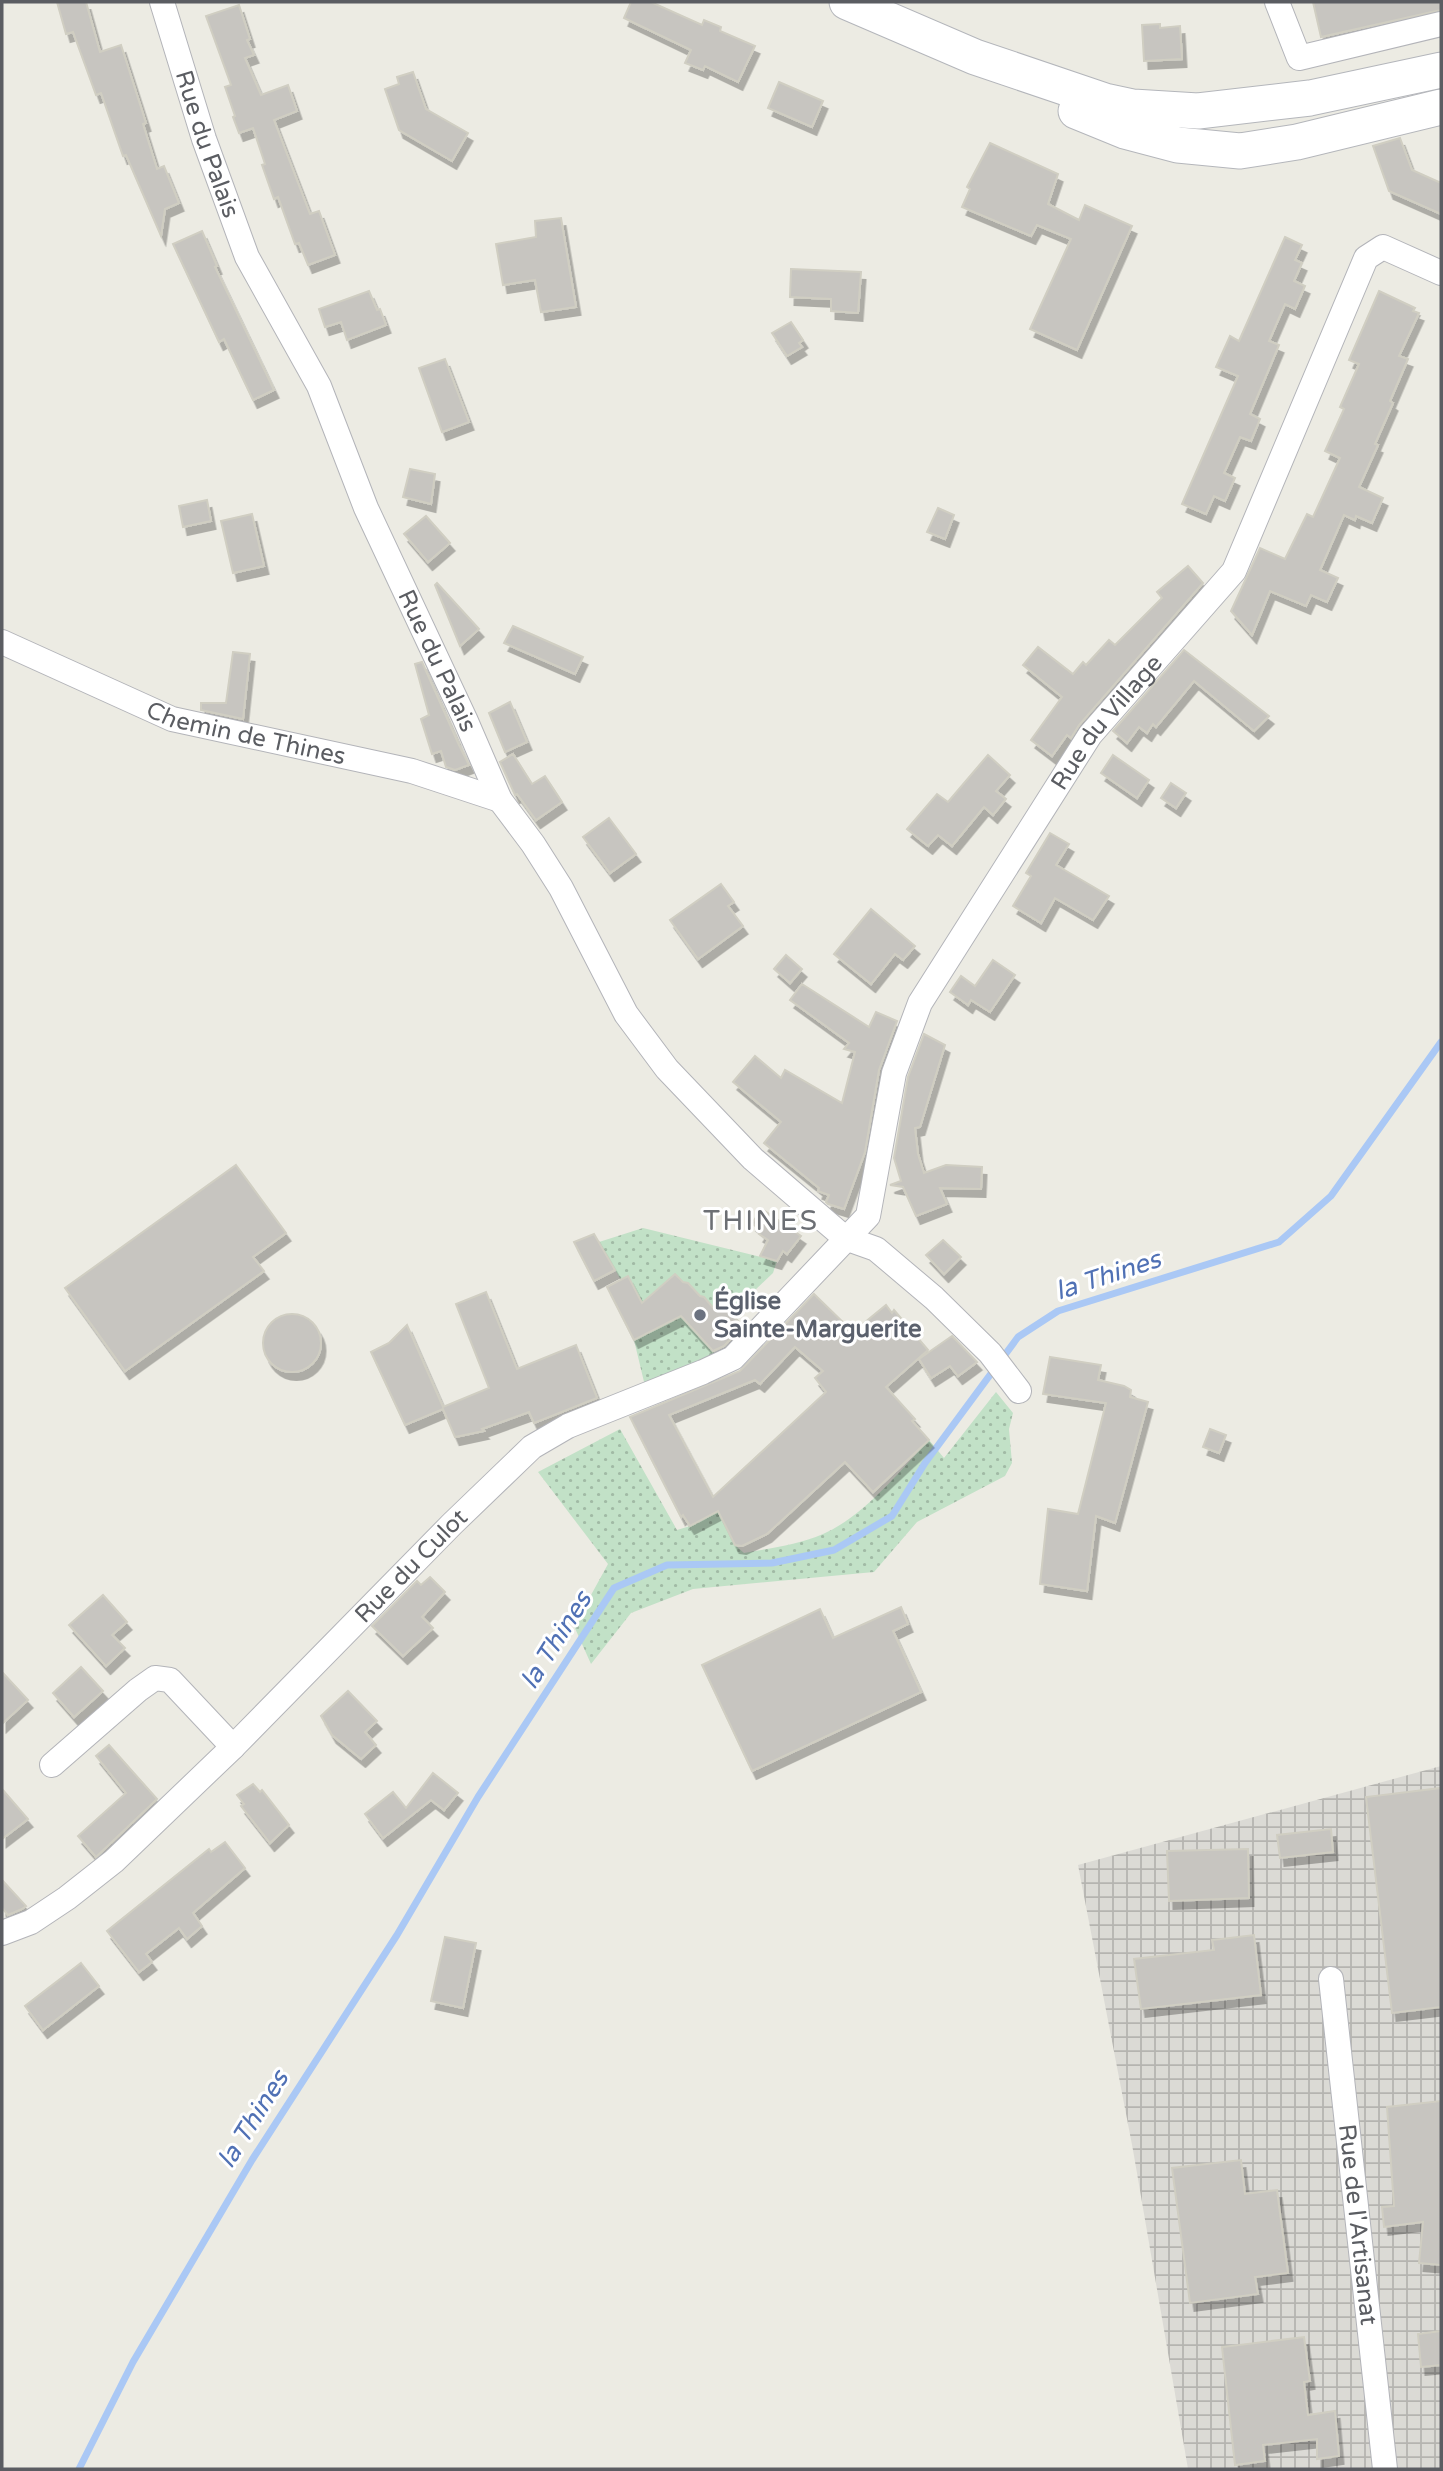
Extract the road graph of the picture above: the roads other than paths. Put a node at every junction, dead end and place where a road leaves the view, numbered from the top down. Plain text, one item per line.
1 (162, 2) edge
2 (847, 2) edge
3 (1278, 2) edge
4 (1441, 24) edge
5 (975, 57) junction
6 (1441, 70) edge
7 (1441, 107) edge
8 (1441, 272) edge
9 (2, 642) edge
10 (500, 800) junction
11 (867, 1216) junction
12 (845, 1238) junction
13 (876, 1249) junction
14 (1018, 1391) dead end
15 (233, 1748) junction
16 (52, 1766) dead end
17 (4, 1930) edge
18 (1331, 1979) dead end
19 (1385, 2469) edge

1 - 10 street, Rue du Palais
2 - 5 main road
3 - 4 street
5 - 6 main road
5 - 7 main road
8 - 11 street, Rue du Village
9 - 10 street, Chemin de Thines
10 - 12 street, Rue du Palais
11 - 12 street
11 - 13 street, Rue du Village
12 - 13 street
12 - 15 street, Rue du Culot
13 - 14 street
15 - 16 street
15 - 17 street, Rue du Culot
18 - 19 street, Rue de l'Artisanat

